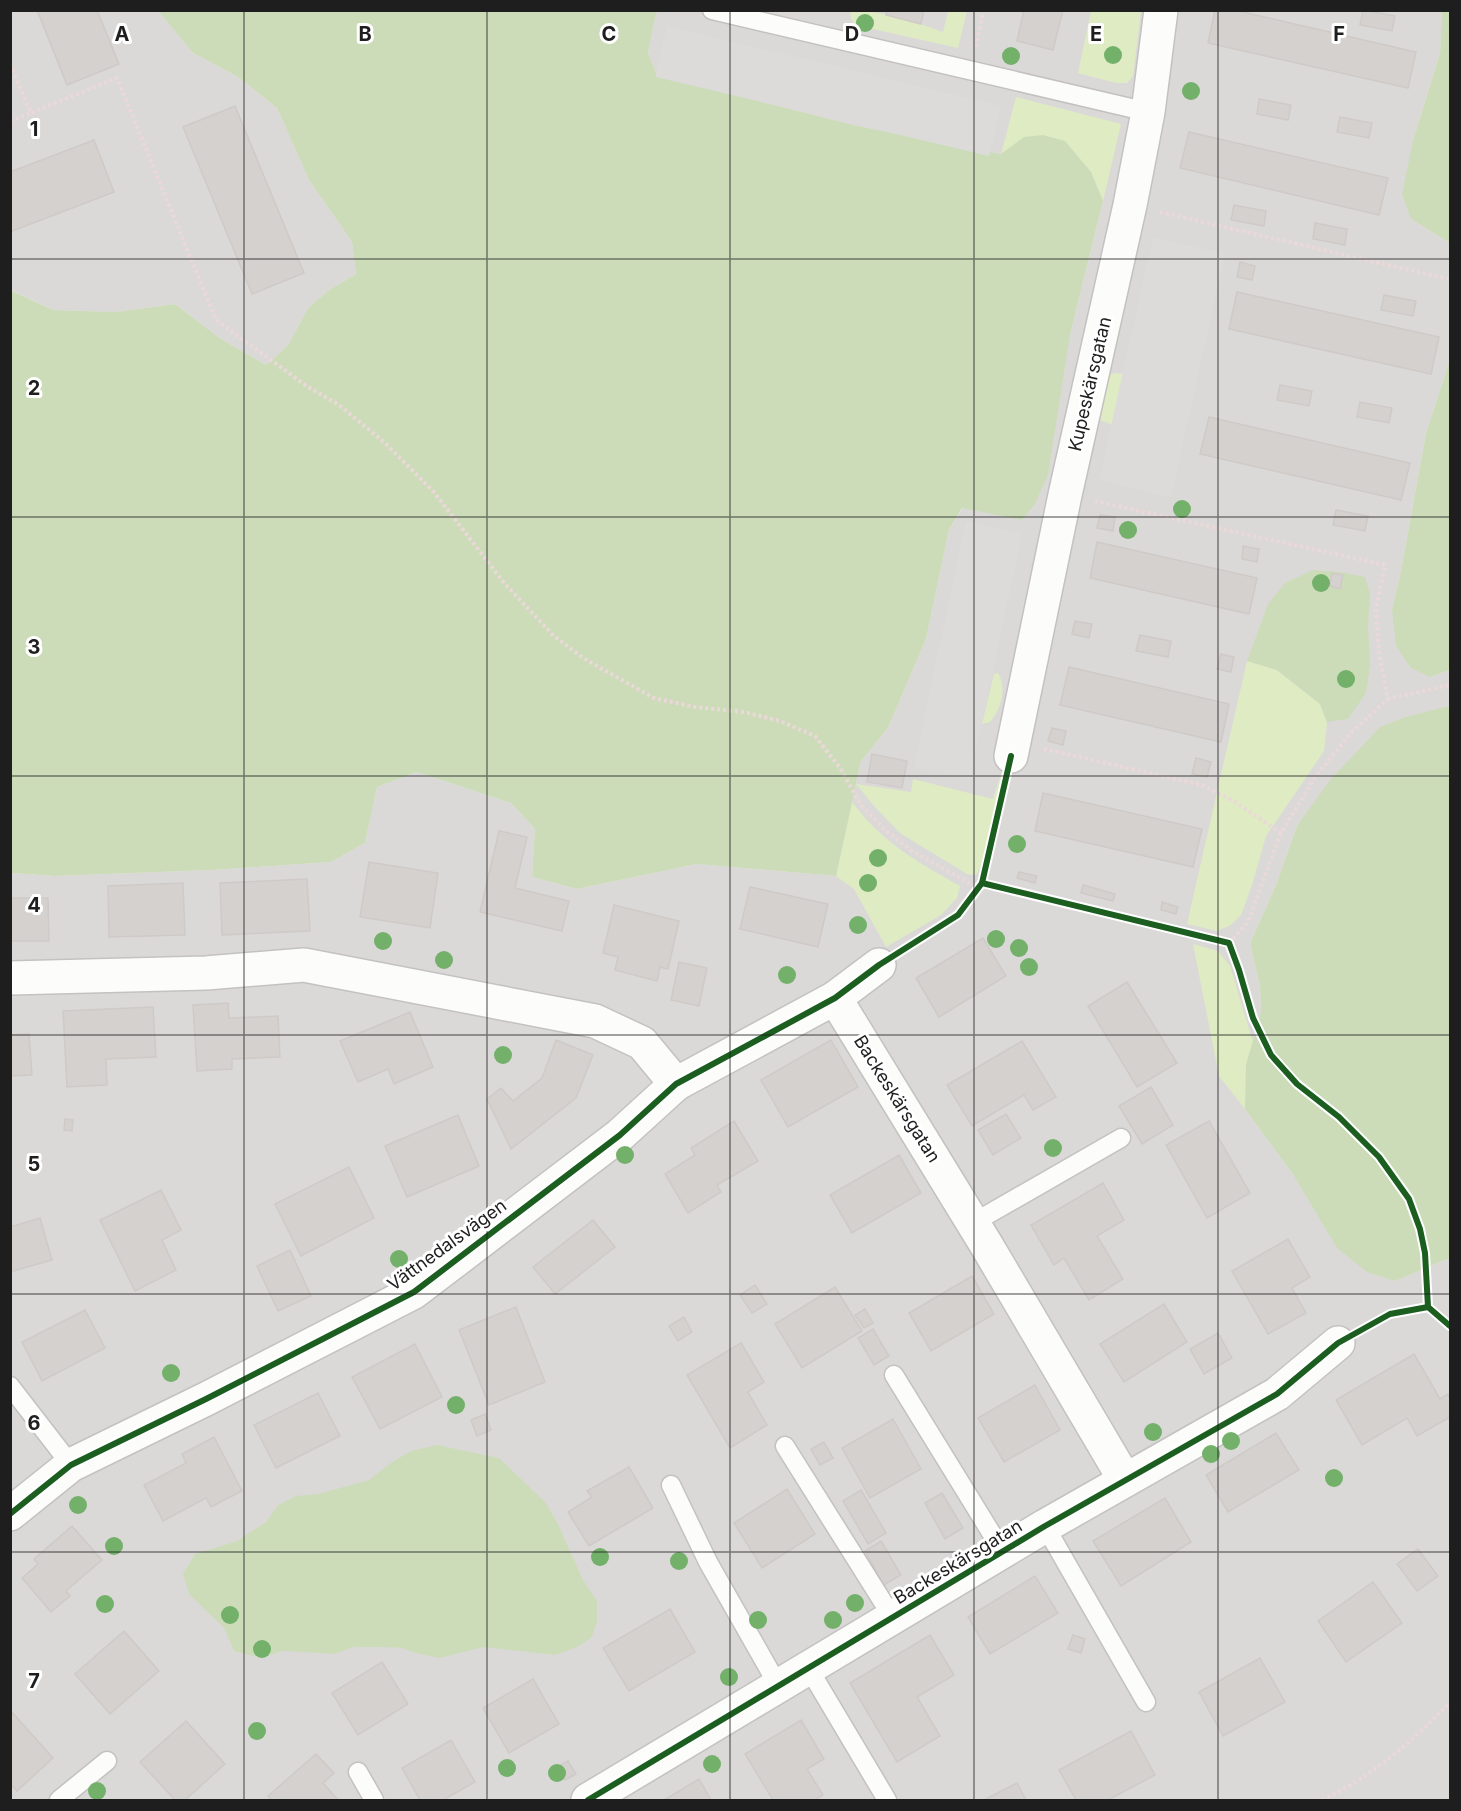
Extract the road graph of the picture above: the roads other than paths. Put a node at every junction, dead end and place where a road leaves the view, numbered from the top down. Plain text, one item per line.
1 (712, 10) edge
2 (1161, 10) edge
3 (1148, 112) junction
4 (1013, 749) road end
5 (879, 965) dead end
6 (10, 978) edge
7 (835, 998) junction
8 (676, 1084) junction
9 (1122, 1138) dead end
10 (973, 1223) junction
11 (1338, 1343) dead end
12 (894, 1375) dead end
13 (10, 1386) edge
14 (785, 1446) dead end
15 (71, 1465) junction
16 (1125, 1480) junction
17 (671, 1485) dead end
18 (10, 1514) edge
19 (1045, 1526) junction
20 (1003, 1552) junction
21 (892, 1618) junction
22 (809, 1669) junction
23 (779, 1687) junction
24 (1146, 1702) dead end
25 (107, 1761) dead end
26 (358, 1772) dead end
27 (59, 1800) edge
28 (374, 1800) edge
29 (588, 1800) edge
30 (887, 1800) edge

1 - 3 lane
2 - 3 street, Kupeskärsgatan
3 - 4 street, Kupeskärsgatan
5 - 7 street, Vättnedalsvägen
6 - 8 street
7 - 8 street, Vättnedalsvägen
7 - 10 street, Backeskärsgatan
8 - 15 street, Vättnedalsvägen
9 - 10 lane
10 - 16 street, Backeskärsgatan
11 - 16 street, Backeskärsgatan
12 - 20 lane
13 - 15 lane
14 - 21 lane
15 - 18 street, Vättnedalsvägen
16 - 19 street, Backeskärsgatan
17 - 23 lane
19 - 20 street, Backeskärsgatan
19 - 24 lane
20 - 21 street, Backeskärsgatan
21 - 22 street, Backeskärsgatan
22 - 23 street, Backeskärsgatan
22 - 30 lane
23 - 29 street, Backeskärsgatan
25 - 27 lane
26 - 28 lane

